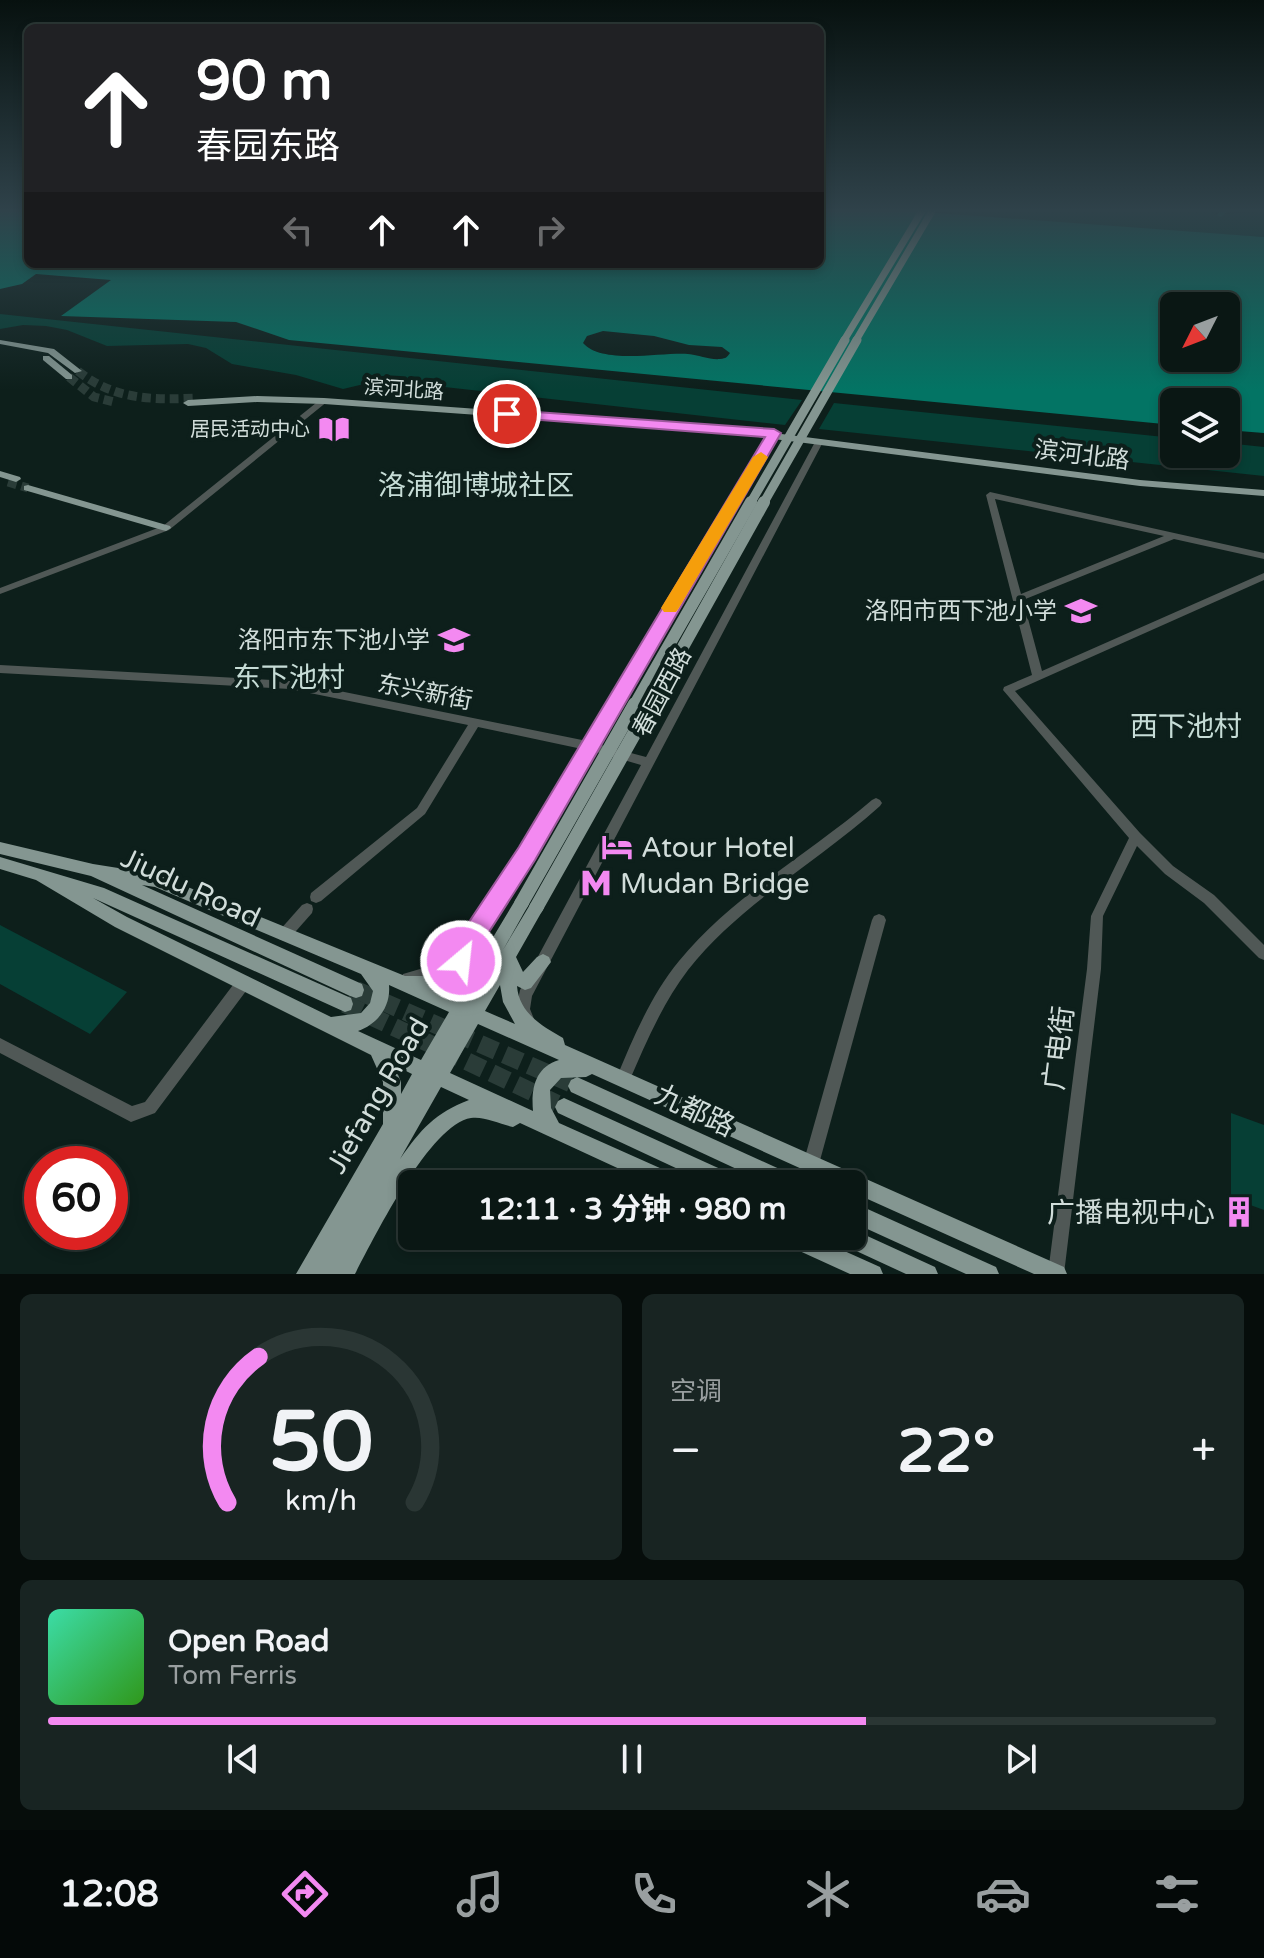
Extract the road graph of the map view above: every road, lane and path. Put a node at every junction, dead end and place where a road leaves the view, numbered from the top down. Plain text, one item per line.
1 (886, 270) edge
2 (897, 270) edge
3 (0, 344) edge
4 (78, 371) tunnel mouth
5 (69, 377) tunnel mouth
6 (193, 400) tunnel mouth
7 (324, 401) junction
8 (772, 436) junction
9 (817, 445) junction
10 (32, 486) tunnel mouth
11 (1264, 492) edge
12 (168, 526) junction
13 (1176, 535) junction
14 (1264, 556) edge
15 (1264, 576) edge
16 (0, 591) edge
17 (1017, 599) junction
18 (0, 669) edge
19 (1038, 677) junction
20 (476, 722) junction
21 (590, 746) junction
22 (647, 762) junction
23 (876, 803) dead end
24 (1136, 837) junction
25 (0, 848) edge
26 (527, 853) junction
27 (0, 863) edge
28 (93, 870) junction
29 (38, 874) junction
30 (316, 897) dead end
31 (529, 906) junction
32 (307, 909) dead end
33 (879, 920) dead end
34 (284, 935) junction
35 (494, 951) junction
36 (513, 951) junction
37 (1264, 954) edge
38 (543, 962) junction
39 (368, 971) junction
40 (397, 981) junction
41 (244, 982) junction
42 (356, 990) tunnel mouth
43 (345, 1004) tunnel mouth
44 (466, 1012) junction
45 (330, 1025) junction
46 (538, 1033) junction
47 (0, 1045) edge
48 (377, 1049) junction
49 (430, 1074) junction
50 (614, 1075) junction
51 (577, 1086) tunnel mouth
52 (564, 1107) tunnel mouth
53 (534, 1122) junction
54 (391, 1125) junction
55 (553, 1130) junction
56 (811, 1164) junction
57 (642, 1170) edge
58 (701, 1170) edge
59 (760, 1170) edge
60 (866, 1218) edge
61 (866, 1245) edge
62 (820, 1250) edge
63 (306, 1274) edge
64 (323, 1274) edge
65 (344, 1274) edge
66 (873, 1274) edge
67 (928, 1274) edge
68 (989, 1274) edge
69 (1057, 1274) edge

1 - 31 main road, bridge
2 - 31 main road, bridge
3 - 4 main road
3 - 5 main road
6 - 7 main road, 滨河北路
7 - 8 main road, 滨河北路
7 - 12 street
8 - 9 main road, 滨河北路
8 - 21 street
9 - 11 main road, 滨河北路
9 - 22 street, 春园西路
10 - 12 main road
12 - 16 street
13 - 14 street
13 - 17 street
13 - 17 street
15 - 19 street
17 - 19 street
18 - 20 street, 东兴新街
19 - 24 street
20 - 21 street, 东兴新街
20 - 30 street
21 - 22 street, 东兴新街
21 - 26 street
22 - 38 street, 春园西路
23 - 50 street
24 - 37 street
24 - 69 street, 广电街
25 - 28 main road, Jiudu Road
26 - 35 main road
26 - 40 street
27 - 29 main road, Jiudu Road
28 - 34 main road
28 - 42 main road, Jiudu Road
29 - 41 main road
29 - 43 main road, Jiudu Road
31 - 35 main road, Jiefang Road
31 - 36 main road, Jiefang Road
32 - 34 street
33 - 56 street
34 - 39 main road
35 - 40 main road
35 - 44 main road, Jiefang Road
36 - 38 main road
36 - 44 main road, Jiefang Road
36 - 46 main road
38 - 46 street, 春园西路
39 - 40 main road
39 - 45 main road
40 - 44 main road
41 - 45 main road
41 - 47 street
44 - 49 main road, Jiefang Road
44 - 50 main road
45 - 48 main road
46 - 50 main road
48 - 49 main road
48 - 54 main road
49 - 53 main road
49 - 54 main road, Jiefang Road
49 - 64 main road, Jiefang Road
50 - 55 main road
50 - 56 main road
51 - 59 main road, 九都路
52 - 58 main road, 九都路
53 - 55 main road
53 - 65 main road
54 - 63 main road, Jiefang Road
55 - 57 main road
56 - 69 main road
60 - 68 main road
61 - 67 main road
62 - 66 main road

